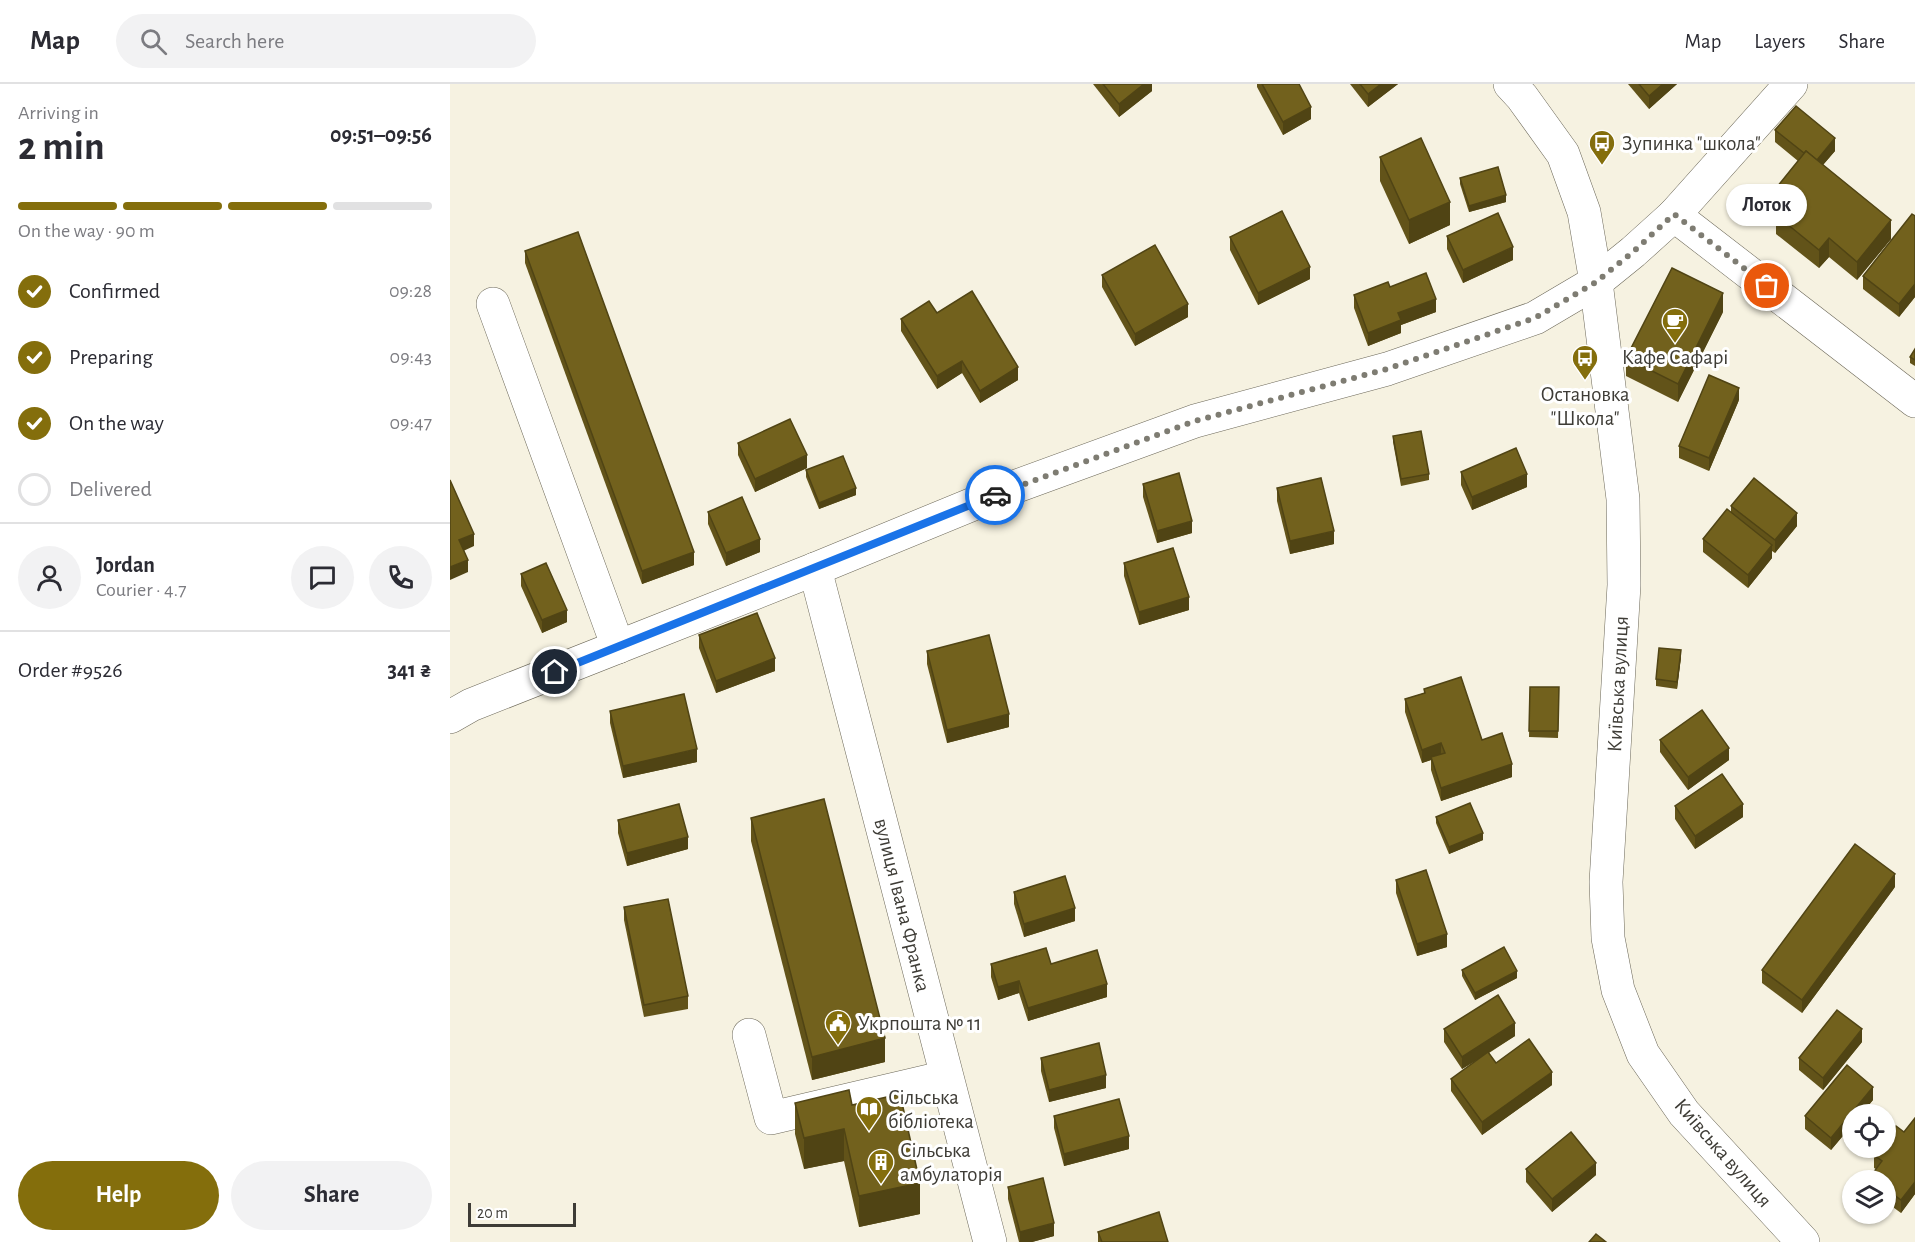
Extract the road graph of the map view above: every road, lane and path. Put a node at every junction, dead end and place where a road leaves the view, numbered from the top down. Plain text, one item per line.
1 (1510, 84) edge
2 (1791, 84) edge
3 (1674, 214) junction
4 (1596, 282) junction
5 (494, 304) dead end
6 (1915, 401) edge
7 (815, 569) junction
8 (618, 647) junction
9 (450, 717) edge
10 (749, 1035) dead end
11 (946, 1077) junction
12 (1784, 1235) edge
13 (990, 1242) edge

1 - 4 street, Київська вулиця
2 - 3 street
3 - 4 street
3 - 6 street
4 - 7 street
4 - 12 street, Київська вулиця
5 - 8 street
7 - 8 street
7 - 11 street, вулиця Івана Франка
8 - 9 street
10 - 11 street
11 - 13 street, вулиця Івана Франка

